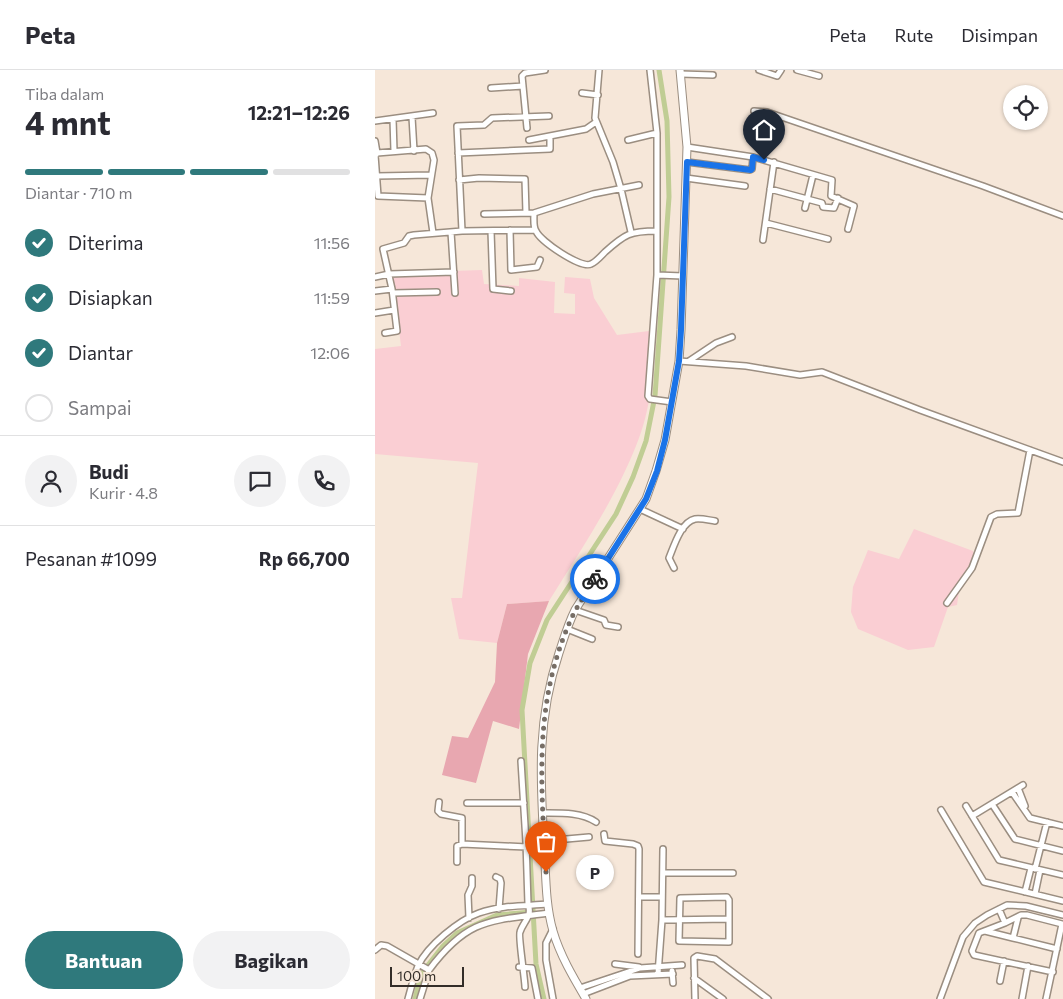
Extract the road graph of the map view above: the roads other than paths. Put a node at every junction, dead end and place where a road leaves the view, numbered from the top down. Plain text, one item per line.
1 (541, 70) edge
2 (599, 70) edge
3 (650, 70) edge
4 (759, 70) edge
5 (781, 70) edge
6 (797, 70) edge
7 (680, 72) edge
8 (713, 75) dead end
9 (819, 76) dead end
10 (523, 86) junction
11 (491, 88) dead end
12 (582, 93) dead end
13 (598, 95) junction
14 (753, 111) dead end
15 (433, 113) dead end
16 (526, 116) junction
17 (549, 116) dead end
18 (413, 117) junction
19 (393, 119) junction
20 (375, 121) edge
21 (596, 122) junction
22 (527, 128) dead end
23 (657, 132) junction
24 (550, 136) junction
25 (529, 140) dead end
26 (628, 140) dead end
27 (375, 142) edge
28 (687, 146) junction
29 (414, 151) junction
30 (394, 152) junction
31 (458, 153) junction
32 (376, 155) edge
33 (753, 157) junction
34 (687, 162) junction
35 (774, 162) junction
36 (431, 175) junction
37 (813, 175) junction
38 (377, 176) junction
39 (687, 178) junction
40 (459, 180) junction
41 (639, 185) dead end
42 (745, 186) dead end
43 (621, 189) junction
44 (770, 189) junction
45 (428, 198) junction
46 (807, 198) junction
47 (838, 198) junction
48 (805, 208) dead end
49 (534, 212) junction
50 (526, 213) junction
51 (484, 214) dead end
52 (1063, 216) edge
53 (765, 223) junction
54 (848, 229) dead end
55 (510, 230) junction
56 (534, 230) junction
57 (462, 231) junction
58 (491, 231) junction
59 (657, 231) junction
60 (451, 232) junction
61 (631, 232) junction
62 (433, 233) junction
63 (828, 238) dead end
64 (763, 240) dead end
65 (539, 260) dead end
66 (454, 272) junction
67 (389, 274) junction
68 (659, 275) junction
69 (680, 276) junction
70 (375, 277) edge
71 (511, 290) dead end
72 (375, 291) edge
73 (393, 291) junction
74 (437, 292) dead end
75 (455, 293) dead end
76 (394, 310) junction
77 (375, 313) edge
78 (385, 333) dead end
79 (732, 336) dead end
80 (679, 361) junction
81 (689, 361) junction
82 (670, 402) junction
83 (1030, 450) junction
84 (1063, 462) edge
85 (640, 510) junction
86 (715, 521) dead end
87 (683, 529) junction
88 (674, 568) dead end
89 (947, 603) dead end
90 (575, 610) junction
91 (618, 627) dead end
92 (567, 629) junction
93 (592, 639) dead end
94 (521, 760) dead end
95 (1012, 792) junction
96 (439, 802) dead end
97 (467, 803) dead end
98 (524, 803) junction
99 (993, 804) junction
100 (966, 806) dead end
101 (941, 810) dead end
102 (542, 813) junction
103 (972, 816) junction
104 (1030, 818) junction
105 (596, 822) dead end
106 (1047, 822) junction
107 (1063, 826) edge
108 (603, 834) dead end
109 (589, 837) dead end
110 (544, 841) junction
111 (463, 844) junction
112 (1041, 846) junction
113 (527, 847) junction
114 (663, 848) dead end
115 (1063, 851) edge
116 (457, 862) dead end
117 (1036, 869) junction
118 (663, 874) junction
119 (733, 874) dead end
120 (1063, 875) edge
121 (496, 877) dead end
122 (472, 878) dead end
123 (1030, 893) junction
124 (639, 897) junction
125 (663, 897) junction
126 (1063, 901) edge
127 (546, 904) junction
128 (529, 905) junction
129 (1026, 906) junction
130 (499, 909) junction
131 (999, 909) junction
132 (546, 913) junction
133 (530, 914) junction
134 (1063, 915) edge
135 (469, 918) junction
136 (1018, 918) junction
137 (729, 919) junction
138 (662, 920) junction
139 (679, 920) junction
140 (1005, 923) junction
141 (553, 929) junction
142 (985, 931) junction
143 (1013, 938) junction
144 (1057, 949) junction
145 (375, 950) edge
146 (638, 954) dead end
147 (1004, 961) junction
148 (420, 964) junction
149 (615, 964) dead end
150 (659, 965) junction
151 (672, 965) junction
152 (682, 965) dead end
153 (1029, 966) junction
154 (521, 967) junction
155 (640, 968) junction
156 (428, 970) junction
157 (1053, 972) junction
158 (630, 974) junction
159 (658, 974) junction
160 (673, 974) junction
161 (694, 978) junction
162 (1000, 981) dead end
163 (673, 983) dead end
164 (525, 987) dead end
165 (583, 994) edge
166 (408, 999) edge
167 (420, 999) edge
168 (538, 999) edge
169 (553, 999) edge
170 (695, 999) edge
171 (723, 999) edge
172 (768, 999) edge
173 (940, 999) edge
174 (1022, 999) edge
175 (1046, 999) edge

1 - 10 street
2 - 13 street
3 - 23 street
4 - 5 street
6 - 9 street
7 - 8 street
7 - 28 main road
10 - 11 street
10 - 16 street
12 - 13 street
13 - 21 street
14 - 52 street
15 - 18 street
16 - 17 street
16 - 22 street
16 - 31 street
18 - 19 street
18 - 29 street
19 - 20 street
19 - 30 street
21 - 24 street
21 - 43 street
23 - 26 street
23 - 59 street
24 - 25 street
24 - 31 street
27 - 32 street
28 - 33 street
28 - 34 main road
29 - 30 street
29 - 36 street
30 - 32 street
31 - 40 street
32 - 38 street
33 - 34 street
33 - 35 street
34 - 39 main road
35 - 37 street
35 - 44 street
36 - 38 street
36 - 45 street
37 - 46 street
37 - 47 street
38 - 45 street
39 - 42 street
39 - 69 main road
40 - 50 street
40 - 57 street
41 - 43 street
43 - 49 street
43 - 61 street
44 - 46 street
44 - 53 street
45 - 62 street
46 - 47 street
46 - 48 street
47 - 54 street
49 - 50 street
49 - 56 street
50 - 51 street
53 - 63 street
53 - 64 street
55 - 56 street
55 - 58 street
55 - 65 street
56 - 61 street
57 - 58 street
57 - 60 street
58 - 71 street
59 - 61 street
59 - 68 street
60 - 62 street
60 - 66 street
62 - 67 street
66 - 67 street
66 - 75 street
67 - 70 street
67 - 73 street
68 - 69 street
68 - 82 street
69 - 80 main road
72 - 73 street
73 - 74 street
73 - 76 street
76 - 77 street
76 - 78 street
79 - 81 street
80 - 81 street
80 - 82 main road
81 - 83 street
82 - 85 main road
83 - 84 street
83 - 89 street
85 - 87 street
85 - 90 main road
86 - 87 street
87 - 88 street
90 - 91 street
90 - 92 main road
92 - 93 street
92 - 102 main road
94 - 98 street
95 - 99 street
95 - 104 street
95 - 104 street
96 - 111 street
97 - 98 street
98 - 113 street
99 - 103 street
99 - 112 street
100 - 103 street
101 - 123 street
102 - 105 street
102 - 110 main road
103 - 117 street
104 - 106 street
106 - 107 street
106 - 112 street
108 - 124 street
109 - 110 street
110 - 127 main road
111 - 113 street
111 - 116 street
112 - 115 street
112 - 117 street
113 - 128 street
114 - 118 street
117 - 120 street
117 - 123 street
117 - 123 street
118 - 119 street
118 - 125 street
121 - 130 street
122 - 135 street
123 - 126 street
123 - 129 street
124 - 125 street
124 - 146 street
125 - 138 street
127 - 128 street
127 - 132 main road
128 - 130 street
128 - 133 street
129 - 131 street
129 - 134 street
130 - 135 street
131 - 140 street
131 - 173 street
132 - 133 street
132 - 141 main road
133 - 154 street
133 - 156 street
135 - 148 street
136 - 140 street
136 - 143 street
136 - 144 street
137 - 139 street
137 - 139 street
137 - 139 street
138 - 139 street
138 - 150 street
140 - 142 street
141 - 165 main road
141 - 169 street
142 - 143 street
142 - 147 street
143 - 144 street
144 - 157 street
145 - 148 street
147 - 153 street
147 - 162 street
148 - 156 street
148 - 166 street
149 - 155 street
150 - 151 street
150 - 155 street
150 - 159 street
151 - 152 street
151 - 160 street
153 - 157 street
153 - 174 street
154 - 164 street
154 - 168 street
155 - 158 street
156 - 167 street
157 - 175 street
158 - 159 street
158 - 165 street
159 - 160 street
160 - 163 street
161 - 170 street
161 - 171 street
161 - 172 street

